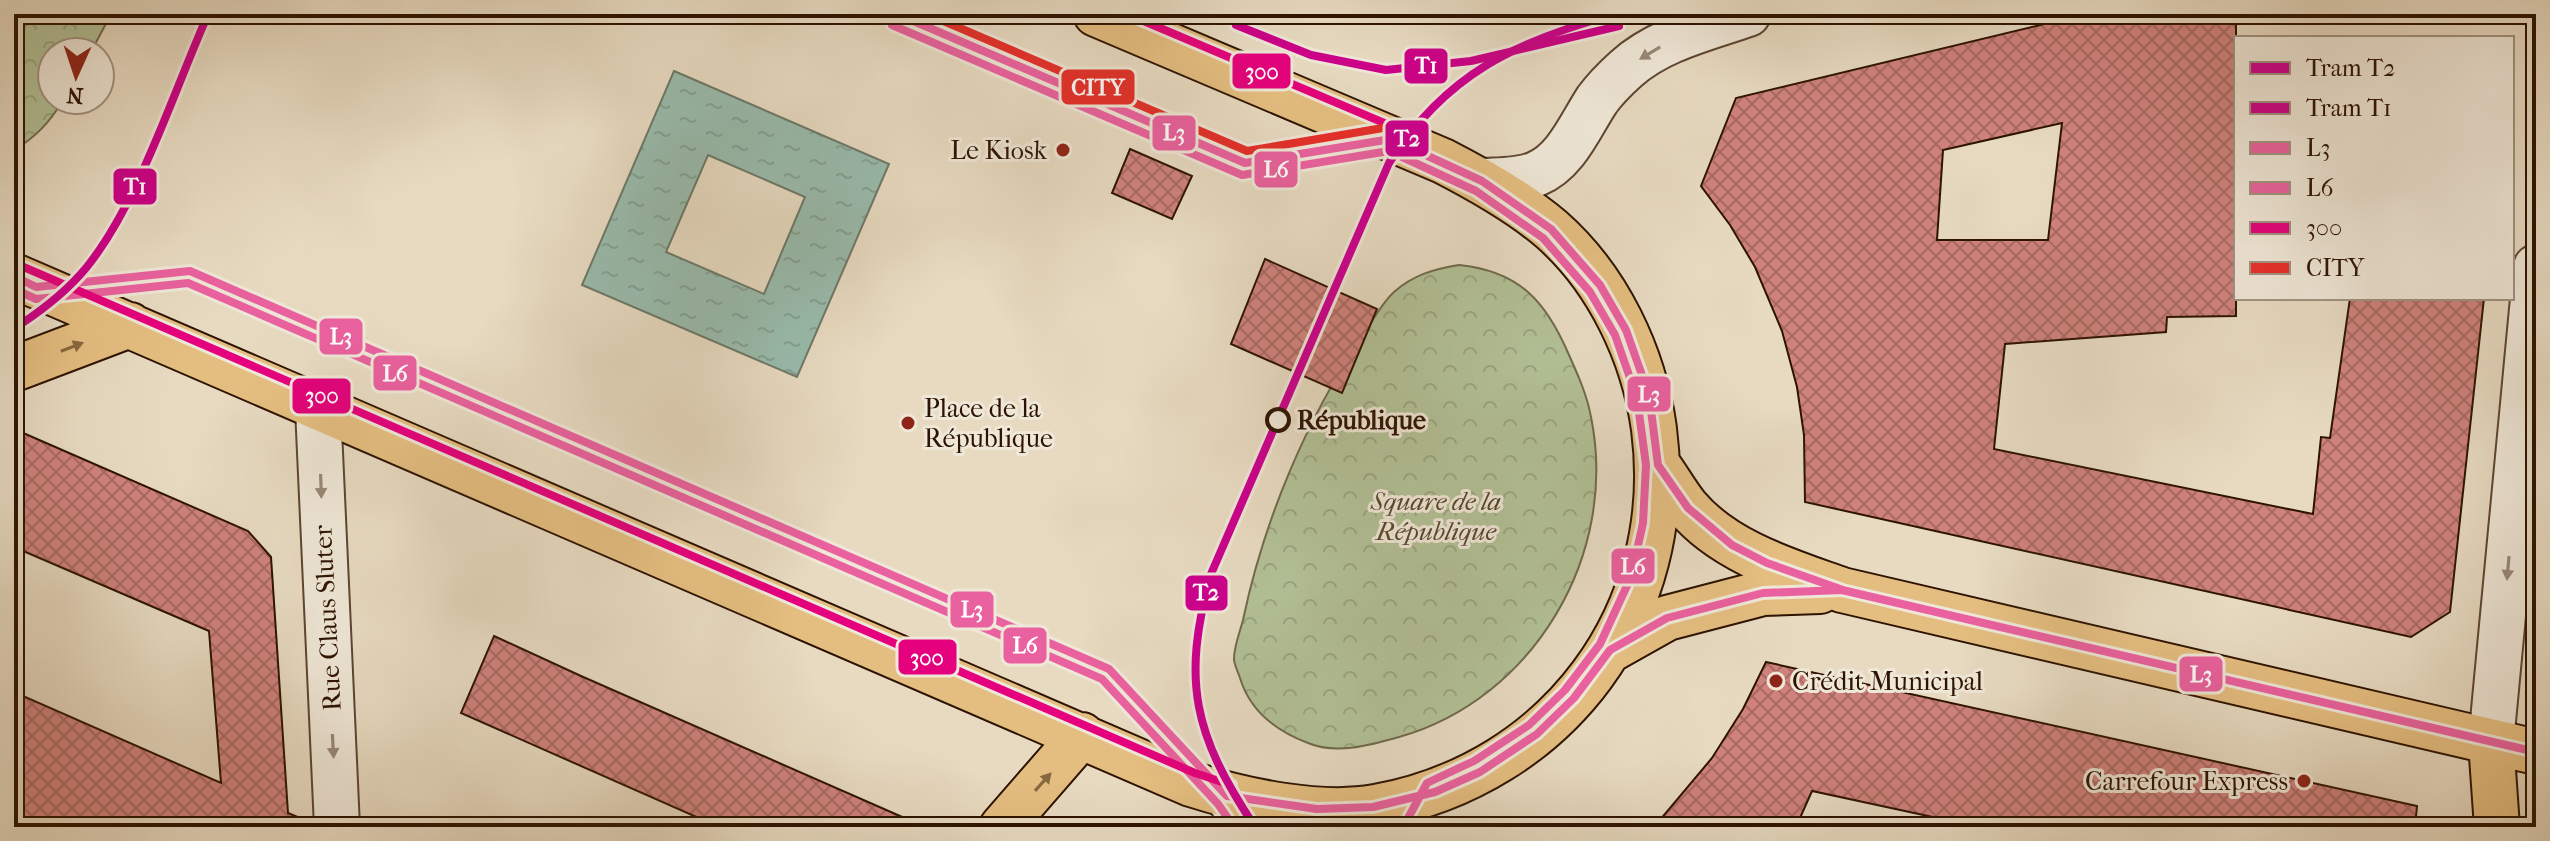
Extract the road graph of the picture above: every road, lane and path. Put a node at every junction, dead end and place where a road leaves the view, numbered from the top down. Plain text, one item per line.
1 (1096, 14) edge
2 (1748, 14) edge
3 (1482, 181) junction
4 (2536, 267) edge
5 (14, 276) edge
6 (130, 325) junction
7 (14, 369) edge
8 (318, 408) junction
9 (1658, 465) junction
10 (1842, 590) junction
11 (1610, 650) junction
12 (1082, 735) junction
13 (2491, 742) junction
14 (2536, 752) edge
15 (1238, 811) edge
16 (337, 827) edge
17 (1002, 827) edge
18 (2497, 827) edge

1 - 3 main road
2 -> 3 street
3 - 9 main road
4 -> 13 street
5 - 6 main road
7 -> 6 main road
6 - 8 main road
8 - 12 main road
8 -> 16 street, Rue Claus Sluter
9 - 10 main road
9 - 11 main road
10 - 11 main road
10 - 13 main road
11 - 15 main road
12 - 15 main road
17 -> 12 main road
13 - 14 main road
13 - 18 main road

